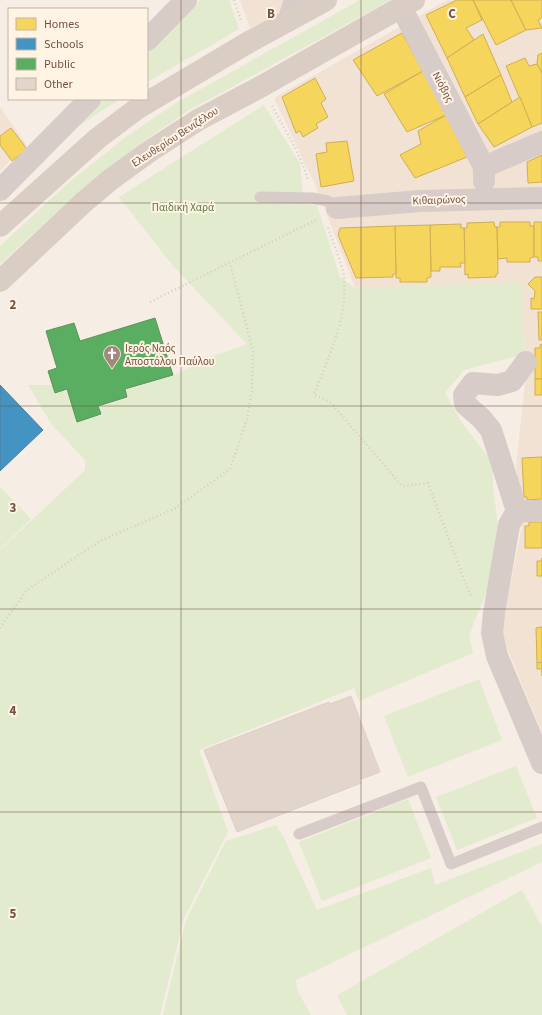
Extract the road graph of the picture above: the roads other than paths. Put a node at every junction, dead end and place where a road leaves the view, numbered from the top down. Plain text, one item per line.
1 (186, 0) edge
2 (294, 0) edge
3 (326, 0) edge
4 (407, 4) edge
5 (288, 21) junction
6 (148, 39) edge
7 (89, 100) edge
8 (542, 142) edge
9 (46, 144) junction
10 (65, 167) junction
11 (484, 167) junction
12 (0, 190) edge
13 (260, 197) dead end
14 (542, 198) edge
15 (484, 199) junction
16 (330, 212) joint
17 (0, 226) edge
18 (0, 281) edge
19 (526, 362) dead end
20 (517, 511) junction
21 (542, 511) edge
22 (542, 763) edge
23 (542, 827) edge
24 (299, 834) dead end

1 - 6 street
2 - 5 street
3 - 5 main road
4 - 11 street, Νιόβης
4 - 18 main road, Ελευθερίου Βενιζέλου
5 - 10 main road
7 - 9 street
8 - 11 street
9 - 10 street
9 - 12 street
10 - 17 main road
11 - 15 street
13 - 16 lane
14 - 15 street, Κιθαιρώνος
15 - 16 street, Κιθαιρώνος
19 - 20 street
20 - 21 street
20 - 22 street
23 - 24 lane

